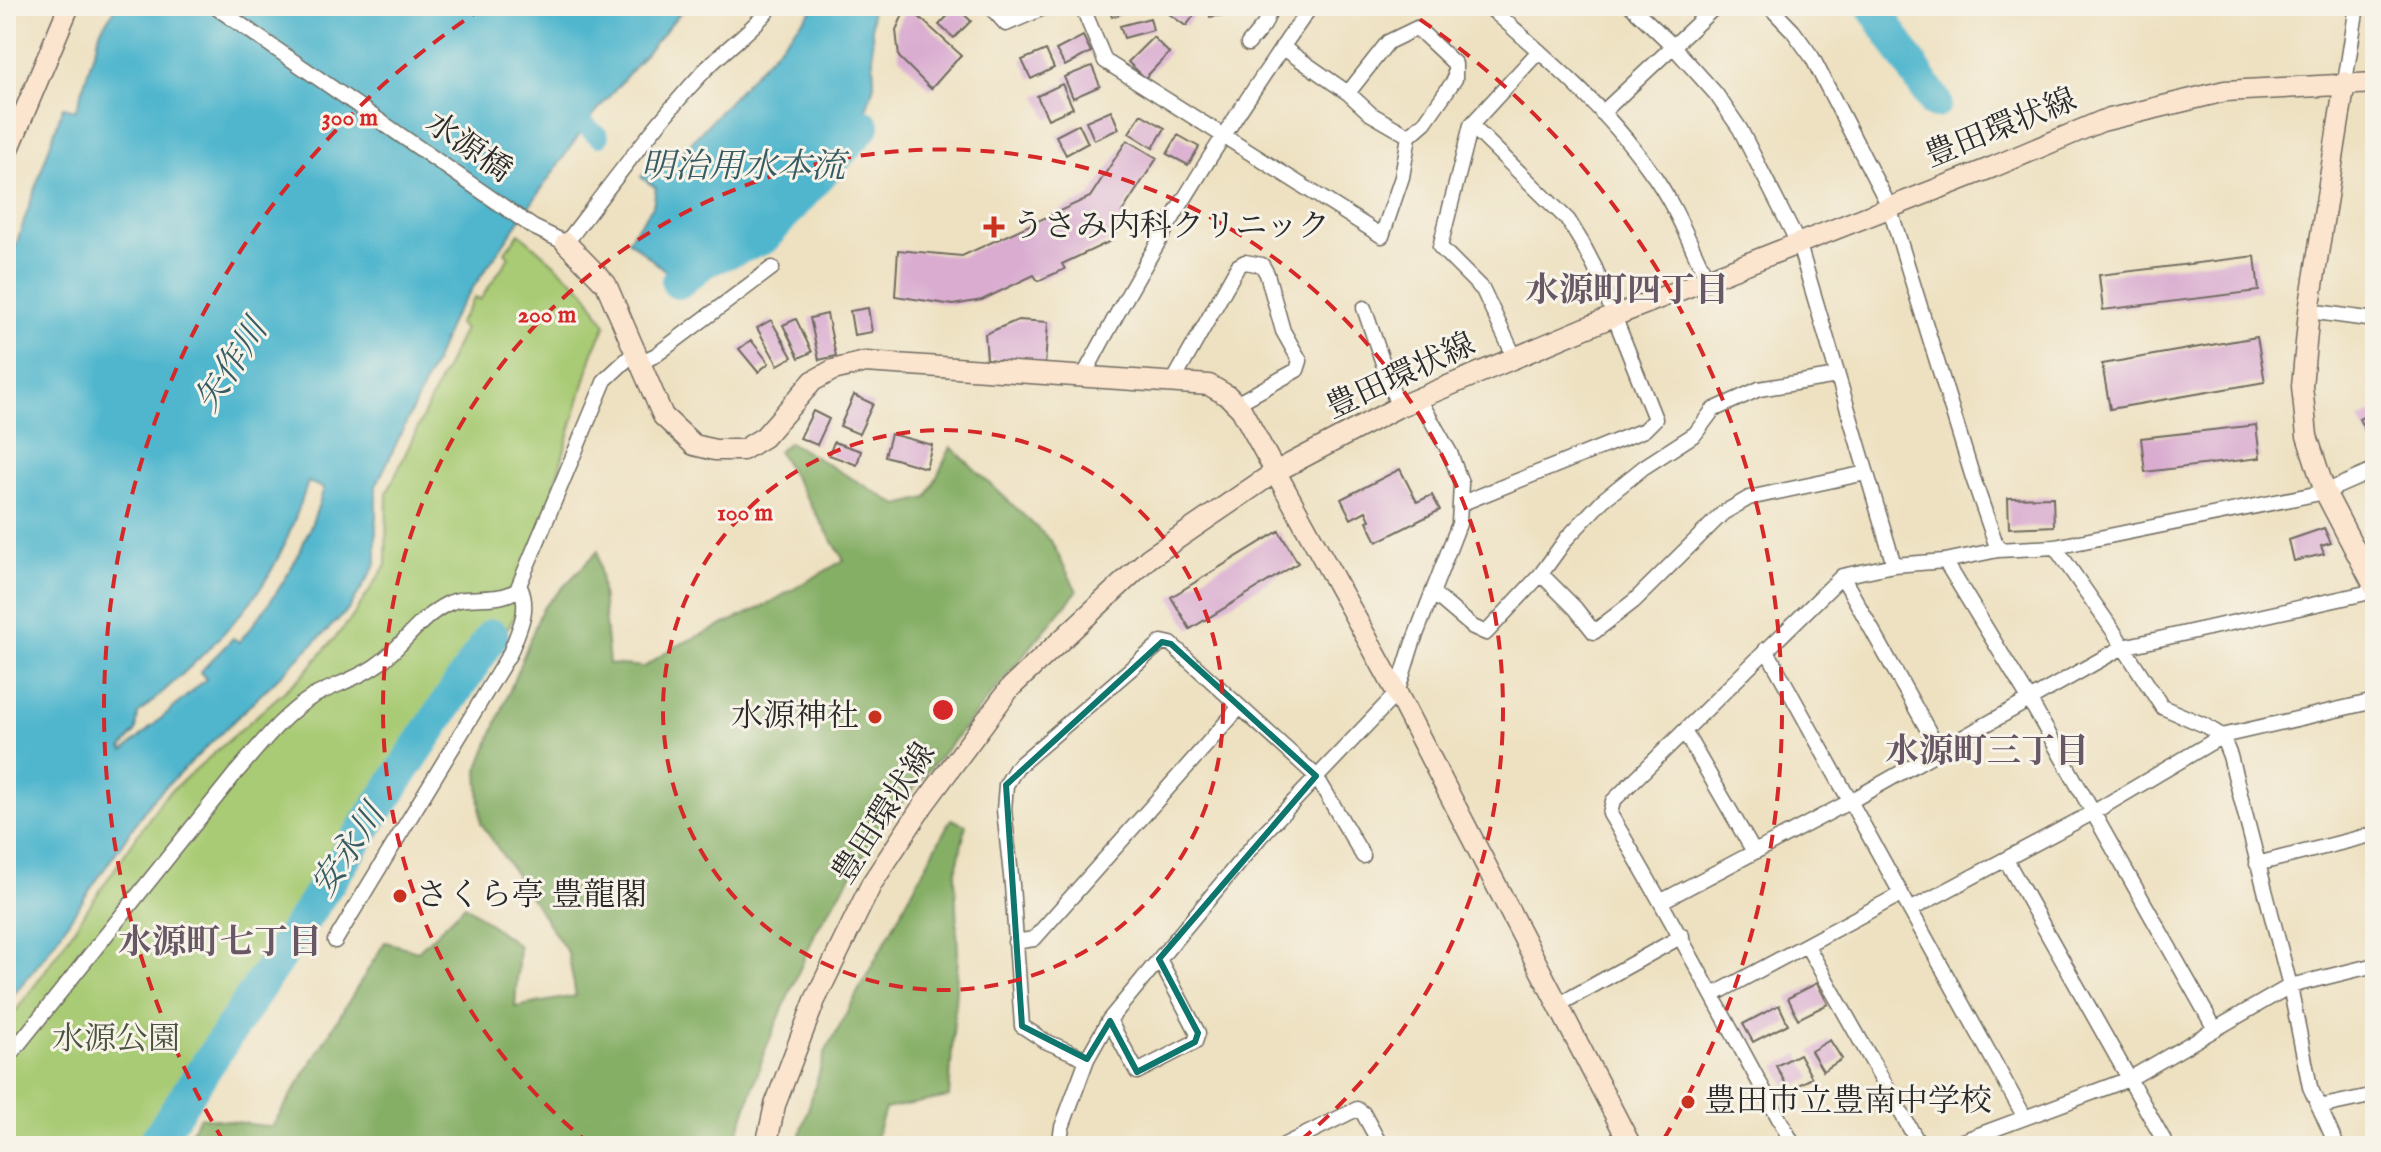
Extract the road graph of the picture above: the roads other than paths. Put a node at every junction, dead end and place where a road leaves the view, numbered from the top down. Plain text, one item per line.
1 (69, 6) edge
2 (214, 6) edge
3 (772, 6) edge
4 (990, 6) edge
5 (1048, 6) edge
6 (1082, 6) edge
7 (1272, 6) edge
8 (1311, 6) edge
9 (1488, 6) edge
10 (1631, 6) edge
11 (1716, 6) edge
12 (1769, 6) edge
13 (2357, 6) edge
14 (1248, 44) dead end
15 (1672, 45) junction
16 (1282, 47) junction
17 (1539, 51) junction
18 (2345, 82) junction
19 (2375, 83) edge
20 (1348, 93) junction
21 (1602, 113) junction
22 (1471, 125) junction
23 (1224, 135) junction
24 (1409, 136) junction
25 (6, 156) edge
26 (1889, 206) junction
27 (566, 243) junction
28 (1799, 245) junction
29 (772, 268) dead end
30 (1707, 279) junction
31 (1364, 308) dead end
32 (2309, 311) junction
33 (1614, 316) junction
34 (2375, 320) edge
35 (637, 358) junction
36 (1515, 358) junction
37 (1084, 375) junction
38 (1837, 376) junction
39 (1173, 382) junction
40 (1419, 399) junction
41 (1236, 404) junction
42 (1398, 407) junction
43 (2375, 470) edge
44 (1275, 472) junction
45 (1866, 473) junction
46 (2325, 492) junction
47 (1460, 504) junction
48 (2055, 547) junction
49 (1998, 550) junction
50 (1945, 561) junction
51 (1894, 565) junction
52 (1541, 574) junction
53 (1842, 576) junction
54 (520, 587) junction
55 (2375, 590) edge
56 (1434, 594) junction
57 (2123, 647) junction
58 (1766, 649) junction
59 (1397, 693) junction
60 (2029, 699) junction
61 (2375, 701) edge
62 (1239, 708) junction
63 (1684, 731) junction
64 (2222, 736) junction
65 (1939, 750) junction
66 (1316, 776) junction
67 (1849, 802) junction
68 (2094, 812) junction
69 (2375, 834) edge
70 (1754, 852) junction
71 (1363, 856) dead end
72 (2006, 860) junction
73 (2257, 864) junction
74 (1901, 894) junction
75 (1662, 901) junction
76 (1910, 910) junction
77 (1682, 936) junction
78 (335, 941) dead end
79 (1015, 942) junction
80 (1807, 946) junction
81 (1159, 959) junction
82 (2375, 965) edge
83 (2290, 986) junction
84 (1713, 995) junction
85 (1558, 1005) junction
86 (1109, 1020) junction
87 (2215, 1029) junction
88 (1087, 1059) junction
89 (6, 1060) edge
90 (2129, 1079) junction
91 (2375, 1095) edge
92 (2319, 1107) junction
93 (2024, 1116) junction
94 (766, 1146) edge
95 (1059, 1146) edge
96 (1282, 1146) edge
97 (1381, 1146) edge
98 (1631, 1146) edge
99 (1794, 1146) edge
100 (1920, 1146) edge
101 (1949, 1146) edge
102 (2167, 1146) edge
103 (2337, 1146) edge

1 - 25 main road
2 - 27 street, 水源橋
3 - 27 street
4 - 5 street
6 - 23 street
7 - 14 street
8 - 16 street
9 - 17 street
10 - 15 street
11 - 15 street
12 - 26 street
13 - 18 street
15 - 21 street
15 - 28 street
16 - 20 street
16 - 23 street
17 - 21 street
17 - 22 street
18 - 19 main road, 豊田環状線
18 - 26 main road, 豊田環状線
18 - 32 main road
20 - 24 street
20 - 24 street
21 - 30 street
22 - 33 street
22 - 36 street
23 - 24 street
23 - 37 street
26 - 28 main road, 豊田環状線
26 - 49 street
27 - 35 main road
28 - 30 main road, 豊田環状線
28 - 38 street
29 - 35 street
30 - 33 main road, 豊田環状線
31 - 42 street
32 - 34 street
32 - 46 main road
33 - 36 main road, 豊田環状線
33 - 47 street
35 - 37 main road
35 - 54 street
36 - 40 main road, 豊田環状線
37 - 39 main road
38 - 45 street
38 - 52 street
39 - 41 main road
39 - 41 street
40 - 42 main road, 豊田環状線
40 - 47 street
41 - 44 main road
42 - 44 main road, 豊田環状線
43 - 46 street
44 - 59 main road
44 - 94 main road, 豊田環状線
45 - 51 street
45 - 52 street
46 - 48 street
46 - 55 main road
47 - 56 street
48 - 49 street
48 - 57 street
49 - 50 street
50 - 51 street
50 - 60 street
51 - 53 street
52 - 56 street
53 - 58 street
53 - 65 street
54 - 78 street
54 - 89 street
55 - 57 street
56 - 59 street
57 - 60 street
57 - 64 street
58 - 63 street
58 - 67 street
59 - 66 street
59 - 85 main road
60 - 65 street
60 - 68 street
61 - 64 street
62 - 66 street
62 - 79 street
62 - 79 street
63 - 70 street
63 - 75 street
64 - 68 street
64 - 73 street
65 - 67 street
66 - 71 street
66 - 81 street
67 - 70 street
67 - 74 street
68 - 72 street
68 - 87 street
69 - 73 street
70 - 75 street
72 - 76 street
72 - 90 street
73 - 83 street
74 - 76 street
74 - 80 street
75 - 77 street
76 - 93 street
77 - 84 street
77 - 85 street
79 - 88 street
80 - 84 street
80 - 100 street
81 - 86 street
81 - 86 street
82 - 83 street
83 - 87 street
83 - 92 street
84 - 99 street
85 - 98 main road
86 - 88 street
87 - 90 street
88 - 95 street
90 - 93 street
90 - 102 street
91 - 92 street
92 - 103 street
93 - 101 street
96 - 97 street

